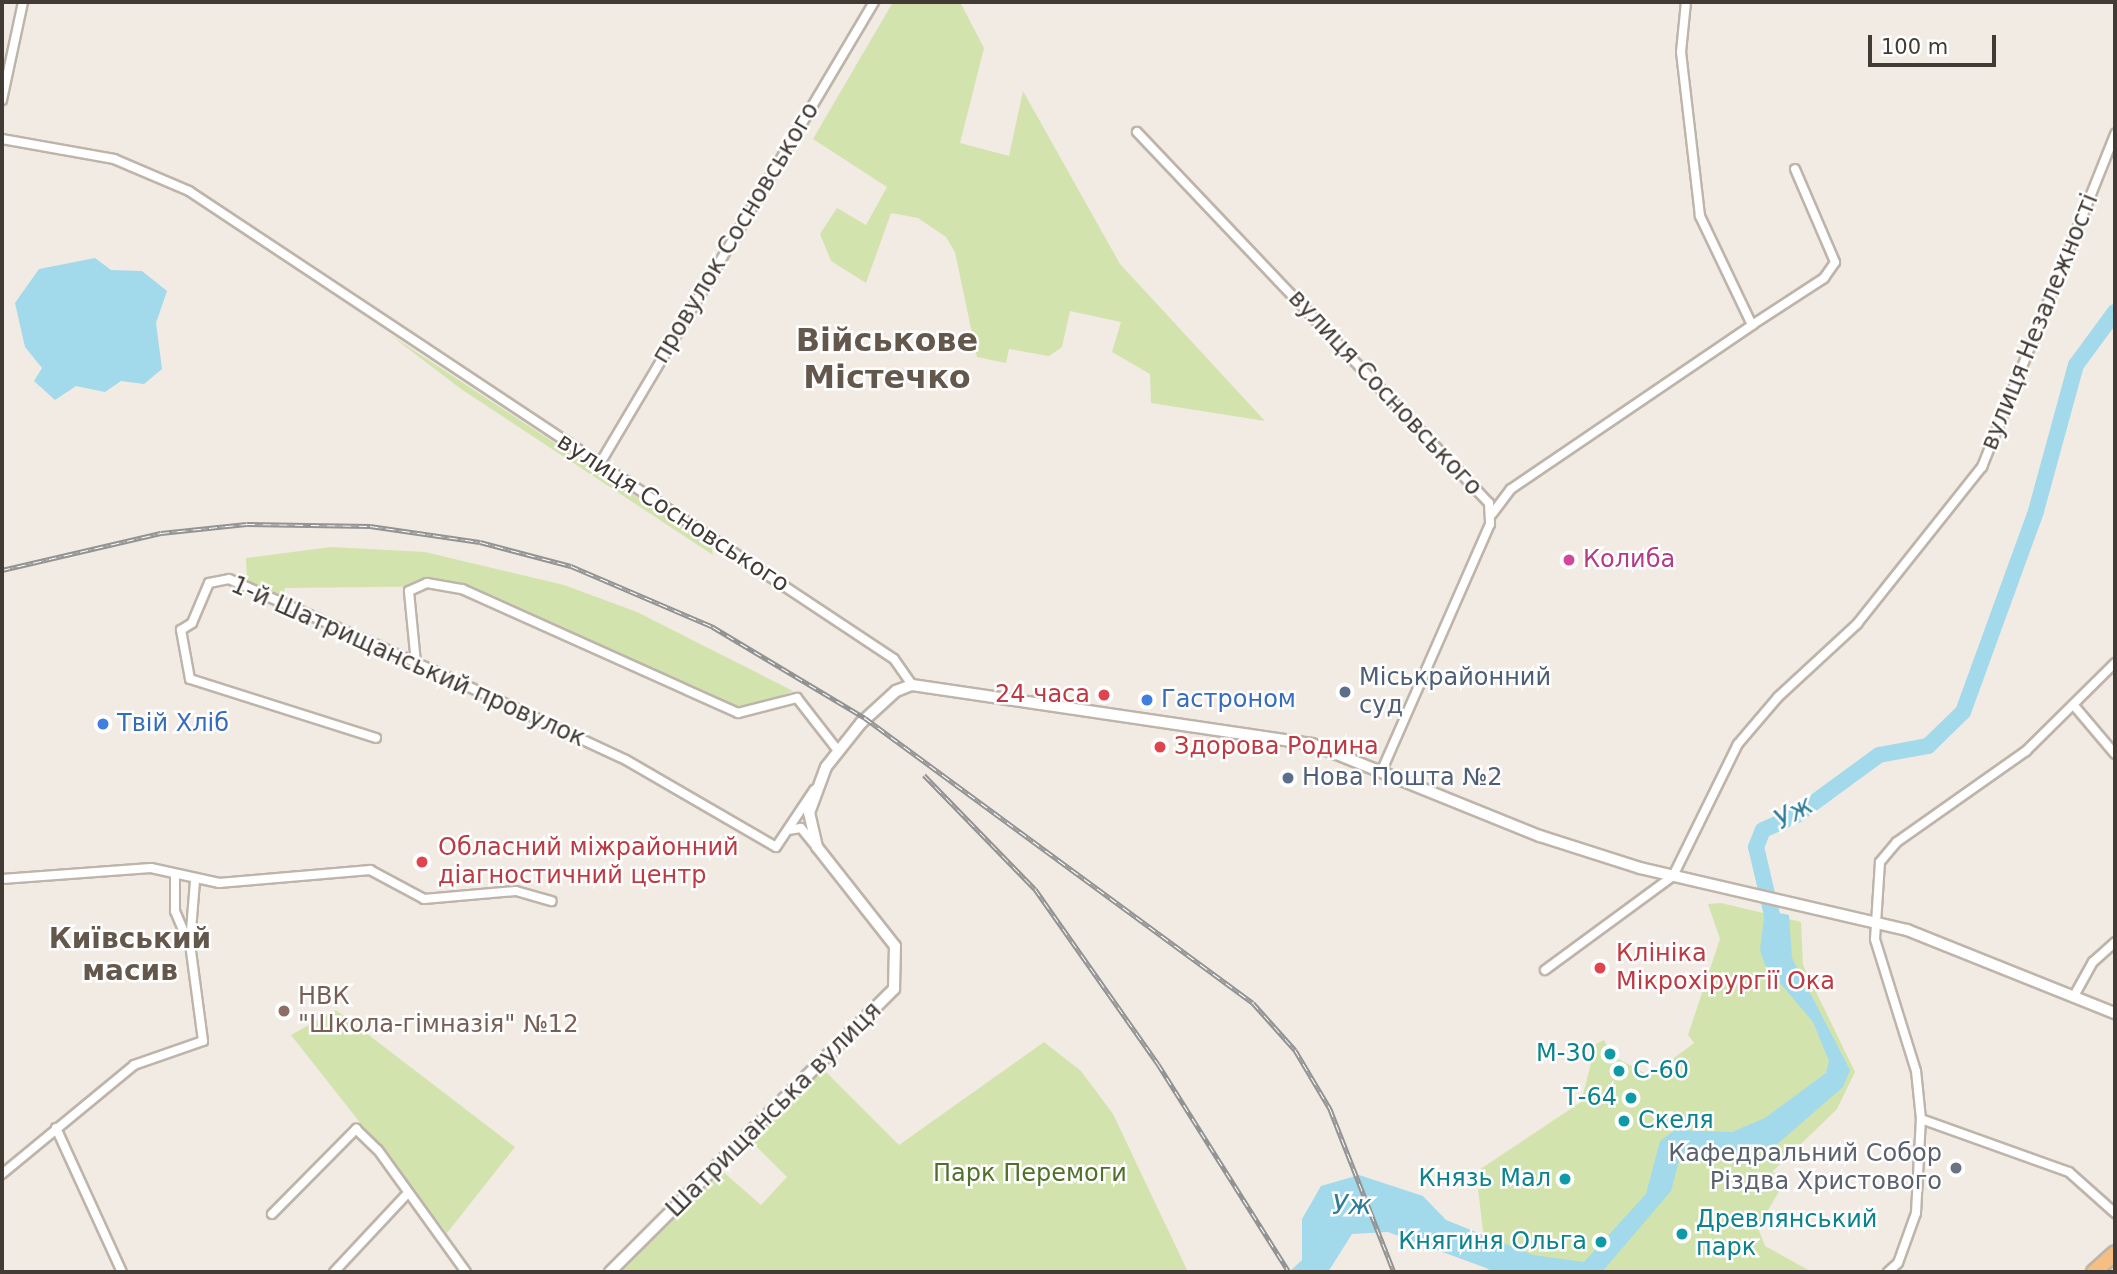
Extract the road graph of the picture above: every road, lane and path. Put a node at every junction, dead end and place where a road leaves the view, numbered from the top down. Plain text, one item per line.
1 (23, 2) edge
2 (874, 2) edge
3 (1686, 2) edge
4 (2, 100) edge
5 (1137, 132) dead end
6 (2115, 134) edge
7 (2, 139) edge
8 (1795, 169) dead end
9 (1752, 325) junction
10 (599, 465) junction
11 (1492, 514) junction
12 (416, 663) junction
13 (2115, 663) edge
14 (912, 685) junction
15 (2076, 708) junction
16 (376, 738) dead end
17 (839, 752) junction
18 (2115, 754) edge
19 (1381, 772) junction
20 (814, 790) junction
21 (788, 830) junction
22 (817, 847) junction
23 (175, 874) junction
24 (1673, 876) junction
25 (2, 879) edge
26 (195, 881) junction
27 (552, 901) dead end
28 (1874, 922) junction
29 (2115, 942) edge
30 (190, 948) junction
31 (1545, 970) dead end
32 (2074, 996) junction
33 (2115, 1013) edge
34 (1921, 1119) junction
35 (56, 1128) junction
36 (2, 1174) edge
37 (405, 1196) junction
38 (2115, 1213) edge
39 (272, 1214) dead end
40 (2115, 1253) edge
41 (464, 1271) edge
42 (122, 1272) edge
43 (334, 1272) edge
44 (610, 1272) edge
45 (1888, 1272) edge
46 (2094, 1272) edge

1 - 4 street
2 - 10 street, провулок Сосновського
3 - 9 street
5 - 11 street, вулиця Сосновського
6 - 24 street, вулиця Незалежності
7 - 10 street, вулиця Сосновського
8 - 9 street
9 - 11 street
10 - 14 street, вулиця Сосновського
11 - 19 street, вулиця Сосновського
12 - 16 street, 1-й Шатрищанський провулок
12 - 17 street
12 - 21 street, 1-й Шатрищанський провулок
13 - 15 street
14 - 17 street, Шатрищанська вулиця
14 - 19 street
15 - 18 street
15 - 28 street
17 - 20 street, Шатрищанська вулиця
19 - 24 street
20 - 21 street
20 - 22 street, Шатрищанська вулиця
21 - 22 street
22 - 44 street, Шатрищанська вулиця
23 - 25 street
23 - 26 street
23 - 30 street
24 - 28 street
24 - 31 street, вулиця Незалежності
26 - 27 street
26 - 30 street
28 - 32 street
28 - 34 street
29 - 32 street
30 - 35 street
32 - 33 street
34 - 38 street
34 - 45 street
35 - 36 street
35 - 42 street
37 - 39 street
37 - 41 street
37 - 43 street
40 - 46 highway

